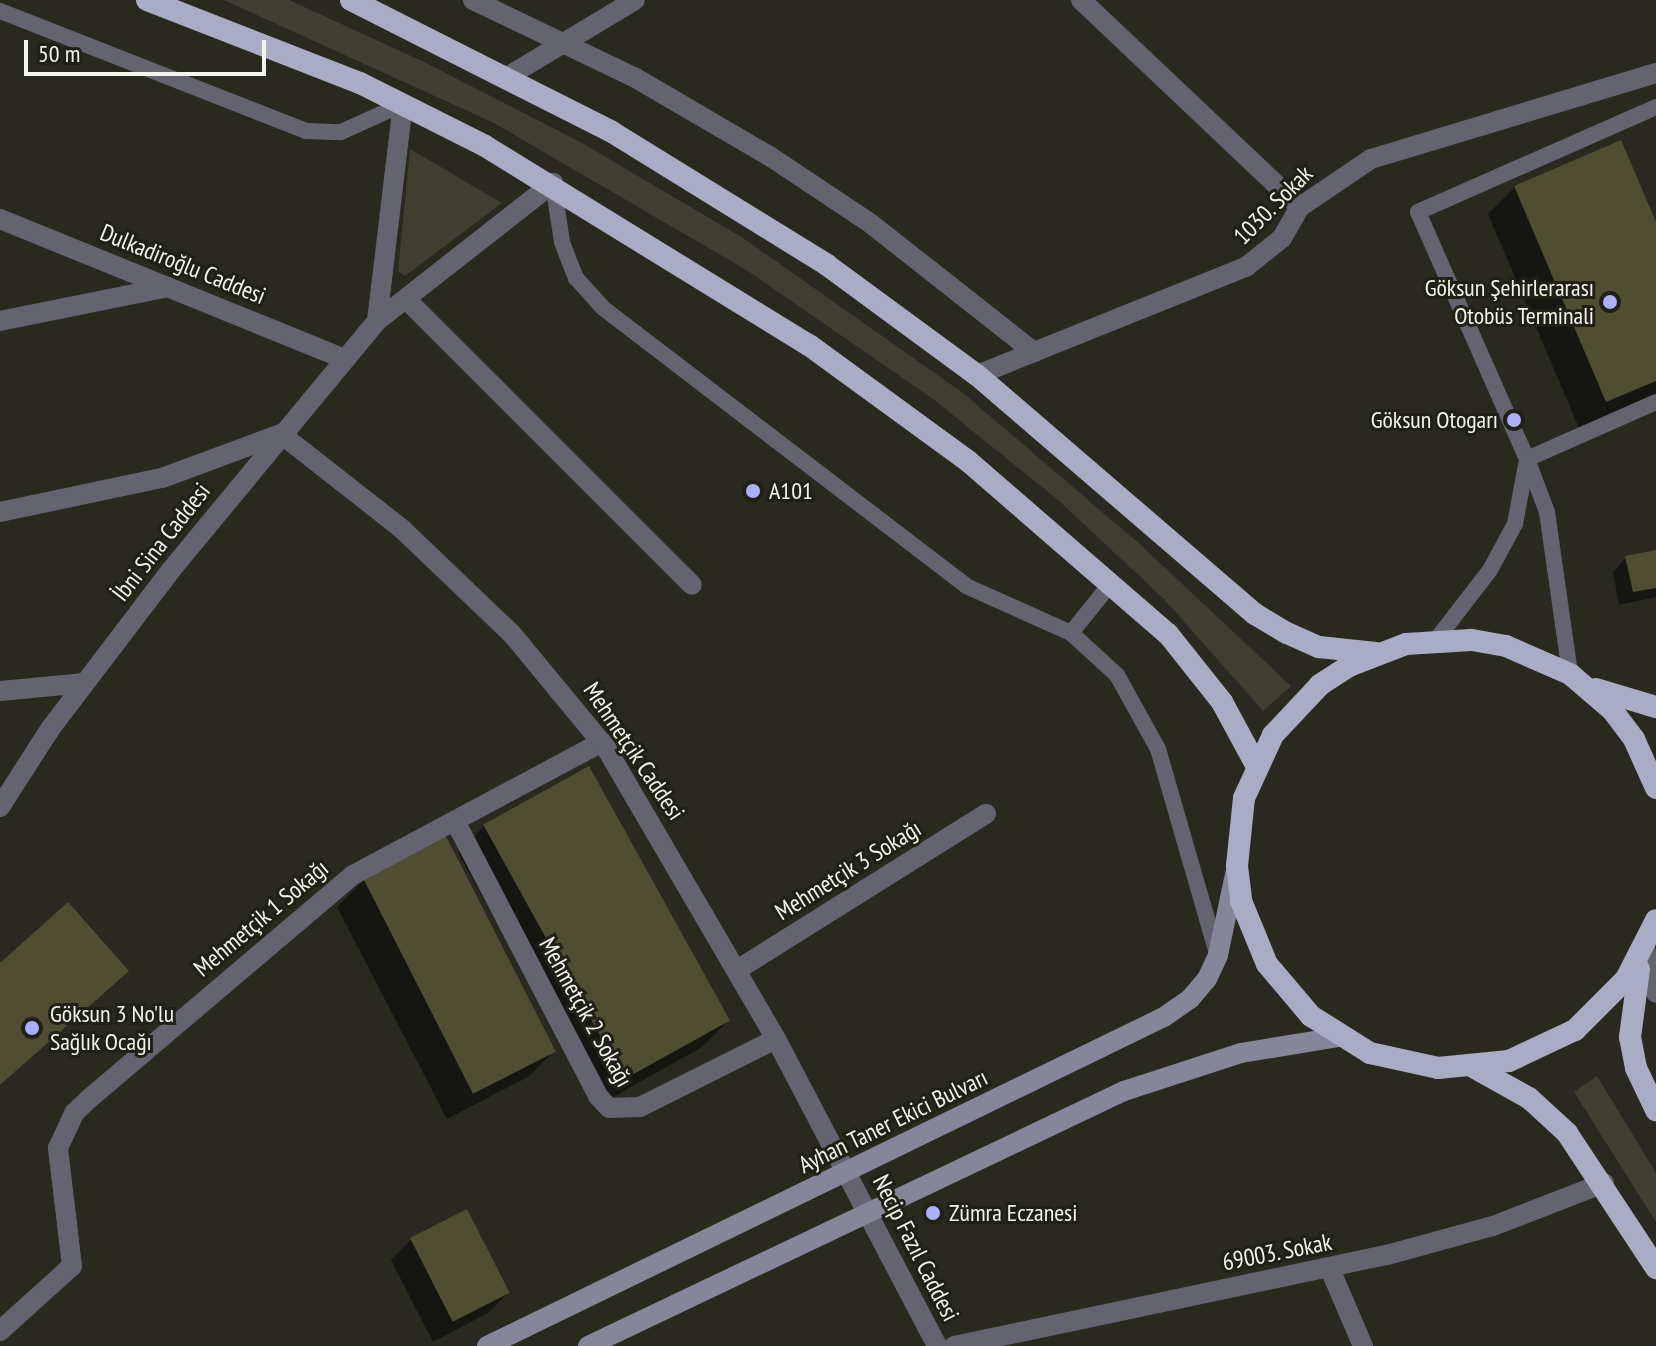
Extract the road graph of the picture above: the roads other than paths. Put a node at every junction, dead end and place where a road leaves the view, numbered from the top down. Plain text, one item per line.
1 (147, 0) edge
2 (351, 0) edge
3 (473, 0) edge
4 (635, 0) edge
5 (1081, 0) edge
6 (0, 11) edge
7 (565, 42) junction
8 (1656, 73) edge
9 (507, 77) junction
10 (403, 104) junction
11 (1656, 107) edge
12 (553, 183) junction
13 (1300, 207) junction
14 (0, 219) edge
15 (169, 287) junction
16 (406, 299) junction
17 (0, 321) edge
18 (377, 321) junction
19 (1034, 352) junction
20 (345, 359) junction
21 (977, 375) junction
22 (1656, 402) edge
23 (281, 434) junction
24 (1527, 459) junction
25 (0, 512) edge
26 (1112, 582) junction
27 (692, 585) dead end
28 (1071, 633) junction
29 (1436, 640) junction
30 (1376, 653) junction
31 (1578, 680) junction
32 (85, 683) junction
33 (0, 691) edge
34 (1656, 707) edge
35 (602, 742) junction
36 (1256, 765) junction
37 (1656, 788) edge
38 (0, 807) edge
39 (986, 814) dead end
40 (455, 821) junction
41 (1237, 866) junction
42 (1656, 920) edge
43 (1645, 949) junction
44 (1218, 955) junction
45 (737, 970) junction
46 (1655, 981) edge
47 (1339, 1037) junction
48 (776, 1039) junction
49 (1473, 1067) junction
50 (1656, 1110) edge
51 (849, 1172) junction
52 (1604, 1183) junction
53 (870, 1211) junction
54 (1656, 1268) edge
55 (1330, 1269) junction
56 (0, 1331) edge
57 (487, 1346) edge
58 (588, 1346) edge
59 (937, 1346) edge
60 (954, 1346) edge
61 (1363, 1346) edge

1 - 10 highway
2 - 9 highway
3 - 7 street
4 - 7 street
5 - 13 street
6 - 10 lane
7 - 9 street
7 - 19 street
8 - 13 street, 1030. Sokak
9 - 21 highway
10 - 12 highway
10 - 18 street
11 - 24 lane
12 - 16 street, İbni Sina Caddesi
12 - 26 highway
12 - 28 lane
13 - 19 street, 1030. Sokak
14 - 15 street, Dulkadiroğlu Caddesi
15 - 17 street
15 - 20 street, Dulkadiroğlu Caddesi
16 - 18 street, İbni Sina Caddesi
16 - 27 street
18 - 20 street, İbni Sina Caddesi
19 - 21 street, 1030. Sokak
20 - 23 street, İbni Sina Caddesi
21 - 30 highway
22 - 24 lane
23 - 25 street
23 - 32 street, İbni Sina Caddesi
23 - 35 street, Mehmetçik Caddesi
24 - 29 lane
24 - 31 lane
26 - 28 lane
26 - 36 highway
28 - 44 lane
29 - 30 highway
29 - 31 highway
30 - 36 highway
31 - 34 highway
31 - 37 highway
32 - 33 street
32 - 38 street, İbni Sina Caddesi
35 - 40 street, Mehmetçik 1 Sokağı
35 - 45 street, Mehmetçik Caddesi
36 - 41 highway
39 - 45 street, Mehmetçik 3 Sokağı
40 - 48 street, Mehmetçik 2 Sokağı
40 - 56 street, Mehmetçik 1 Sokağı
41 - 44 main road, Ayhan Taner Ekici Bulvarı
41 - 47 highway
42 - 43 highway
43 - 46 street
43 - 49 highway
43 - 50 highway
44 - 51 main road, Ayhan Taner Ekici Bulvarı
45 - 48 street, Mehmetçik Caddesi
47 - 49 highway
47 - 53 main road
48 - 51 street, Mehmetçik Caddesi
49 - 52 highway
51 - 53 street, Necip Fazıl Caddesi
51 - 57 main road, Ayhan Taner Ekici Bulvarı
52 - 54 highway
52 - 55 street, 69003. Sokak
53 - 58 main road
53 - 59 street, Necip Fazıl Caddesi
55 - 60 street, 69003. Sokak
55 - 61 street

